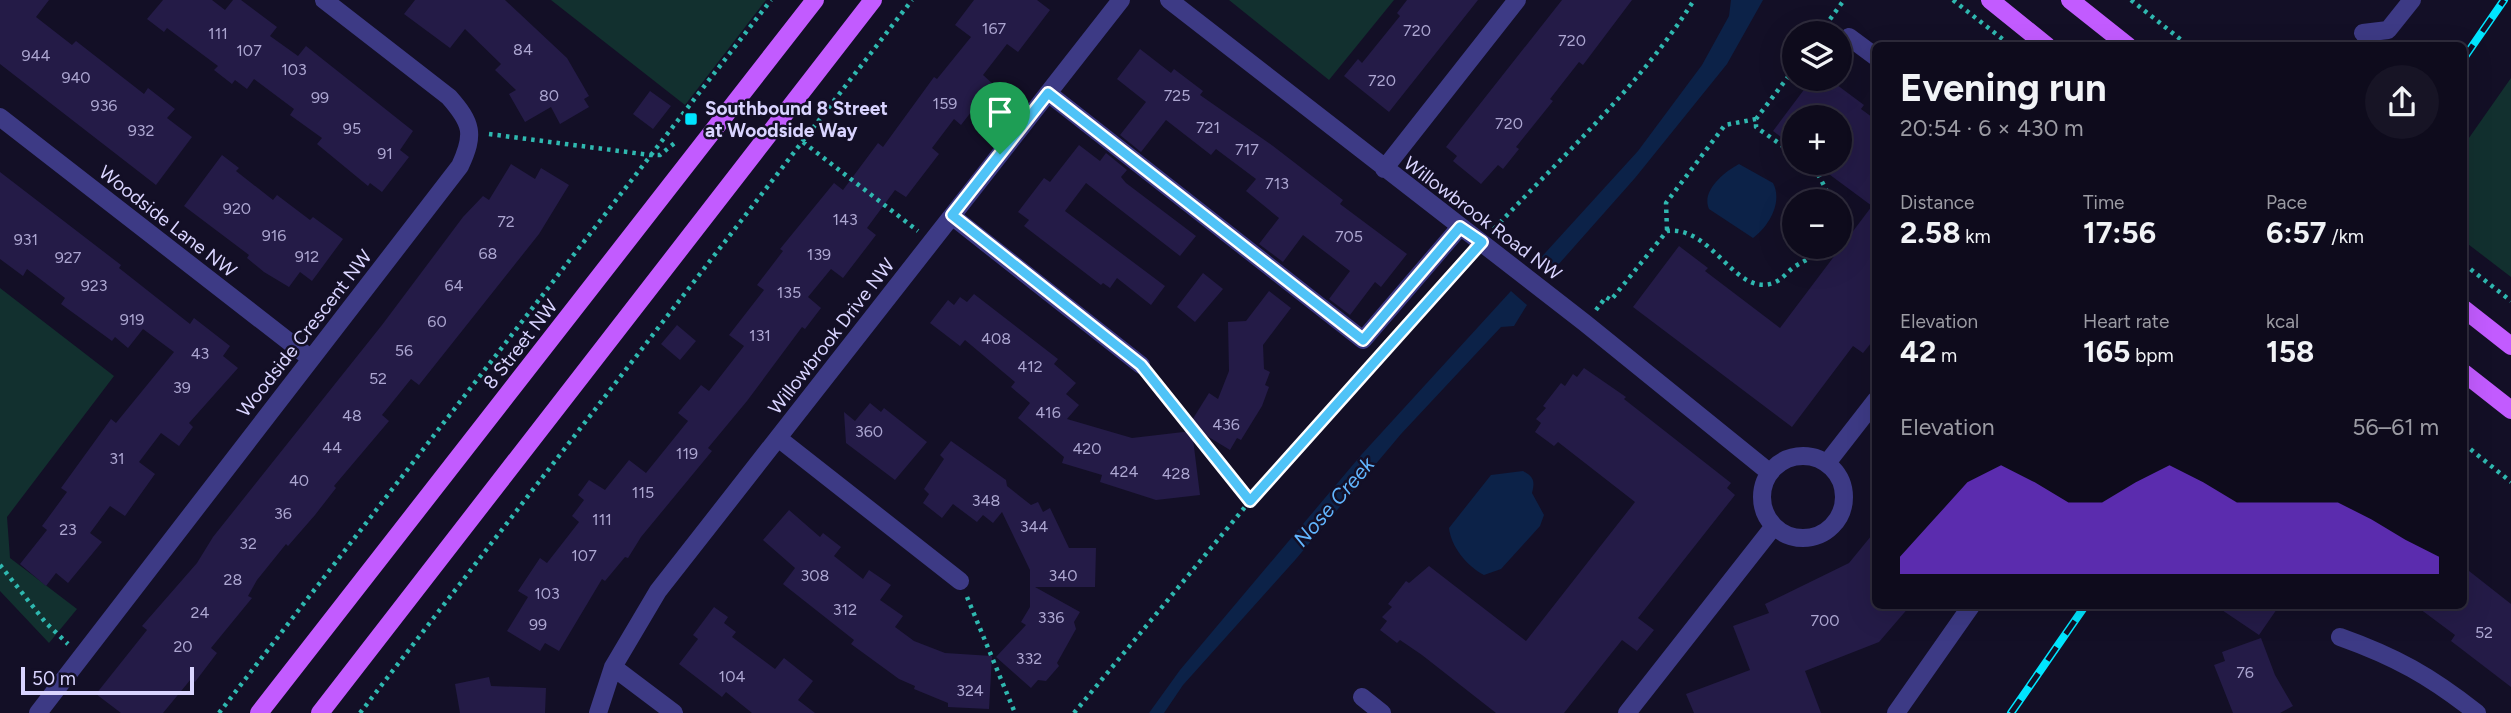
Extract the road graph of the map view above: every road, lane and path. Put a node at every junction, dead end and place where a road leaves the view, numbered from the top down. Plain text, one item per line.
1 (324, 0) edge
2 (771, 0) edge
3 (815, 0) edge
4 (873, 0) edge
5 (912, 0) edge
6 (1121, 0) edge
7 (1169, 0) edge
8 (1517, 0) edge
9 (1695, 0) edge
10 (1844, 0) edge
11 (1953, 0) edge
12 (1990, 0) edge
13 (2070, 0) edge
14 (2131, 0) edge
15 (2412, 0) edge
16 (1829, 21) edge
17 (2363, 33) dead end
18 (1852, 39) edge
19 (2005, 42) edge
20 (2042, 42) edge
21 (2123, 42) edge
22 (2184, 42) edge
23 (1872, 54) edge
24 (1782, 85) edge
25 (1048, 93) junction
26 (0, 117) edge
27 (1756, 119) junction
28 (471, 131) junction
29 (686, 134) dead end
30 (803, 142) junction
31 (1782, 146) edge
32 (650, 155) junction
33 (1384, 169) junction
34 (952, 215) junction
35 (1460, 227) junction
36 (1667, 231) junction
37 (932, 242) junction
38 (1485, 245) junction
39 (1809, 259) edge
40 (2467, 266) edge
41 (2511, 301) edge
42 (2467, 311) edge
43 (1579, 318) junction
44 (2511, 346) edge
45 (310, 358) junction
46 (1141, 365) joint
47 (2467, 375) edge
48 (1872, 405) edge
49 (2511, 410) edge
50 (778, 438) junction
51 (2467, 446) edge
52 (1828, 463) junction
53 (1769, 472) junction
54 (2511, 482) edge
55 (1250, 501) junction
56 (1774, 526) junction
57 (0, 565) edge
58 (960, 581) joint
59 (1969, 609) edge
60 (2340, 637) dead end
61 (81, 656) junction
62 (613, 667) junction
63 (1362, 697) dead end
64 (38, 713) edge
65 (219, 713) edge
66 (259, 713) edge
67 (320, 713) edge
68 (360, 713) edge
69 (598, 713) edge
70 (674, 713) edge
71 (1014, 713) edge
72 (1074, 713) edge
73 (1382, 713) edge
74 (1627, 713) edge
75 (1896, 713) edge
76 (2477, 713) edge

1 - 28 street
2 - 32 path
3 - 66 main road, 8 Street NW
4 - 67 main road
5 - 30 path
6 - 25 street, Willowbrook Drive NW
7 - 33 street, Willowbrook Road NW
8 - 33 street
9 - 38 path
10 - 16 path
11 - 19 path
12 - 20 main road
13 - 21 main road
14 - 22 path
15 - 17 street
18 - 23 street
24 - 27 path
25 - 34 street, Willowbrook Drive NW
25 - 35 street
26 - 45 street, Woodside Lane NW
27 - 31 path
27 - 36 path
28 - 32 path
28 - 45 street, Woodside Crescent NW
29 - 32 path
30 - 37 path
30 - 68 path
32 - 65 path
33 - 35 street, Willowbrook Road NW
34 - 37 street, Willowbrook Drive NW
34 - 46 street
35 - 38 street, Willowbrook Road NW
36 - 39 path
36 - 43 path
37 - 50 street, Willowbrook Drive NW
38 - 43 street, Willowbrook Road NW
38 - 55 path
40 - 41 path
42 - 44 main road
43 - 53 street, Willowbrook Road NW
45 - 61 street, Woodside Crescent NW
46 - 55 path
47 - 49 main road
48 - 52 street
50 - 58 street
50 - 62 street, Willowbrook Drive NW
51 - 54 path
52 - 53 street
52 - 56 street
53 - 56 street
55 - 72 path
56 - 74 street
57 - 61 path
58 - 71 path
59 - 75 street
60 - 76 street
61 - 64 street, Woodside Crescent NW
62 - 69 street, Willowbrook Drive NW
62 - 70 street
63 - 73 street

